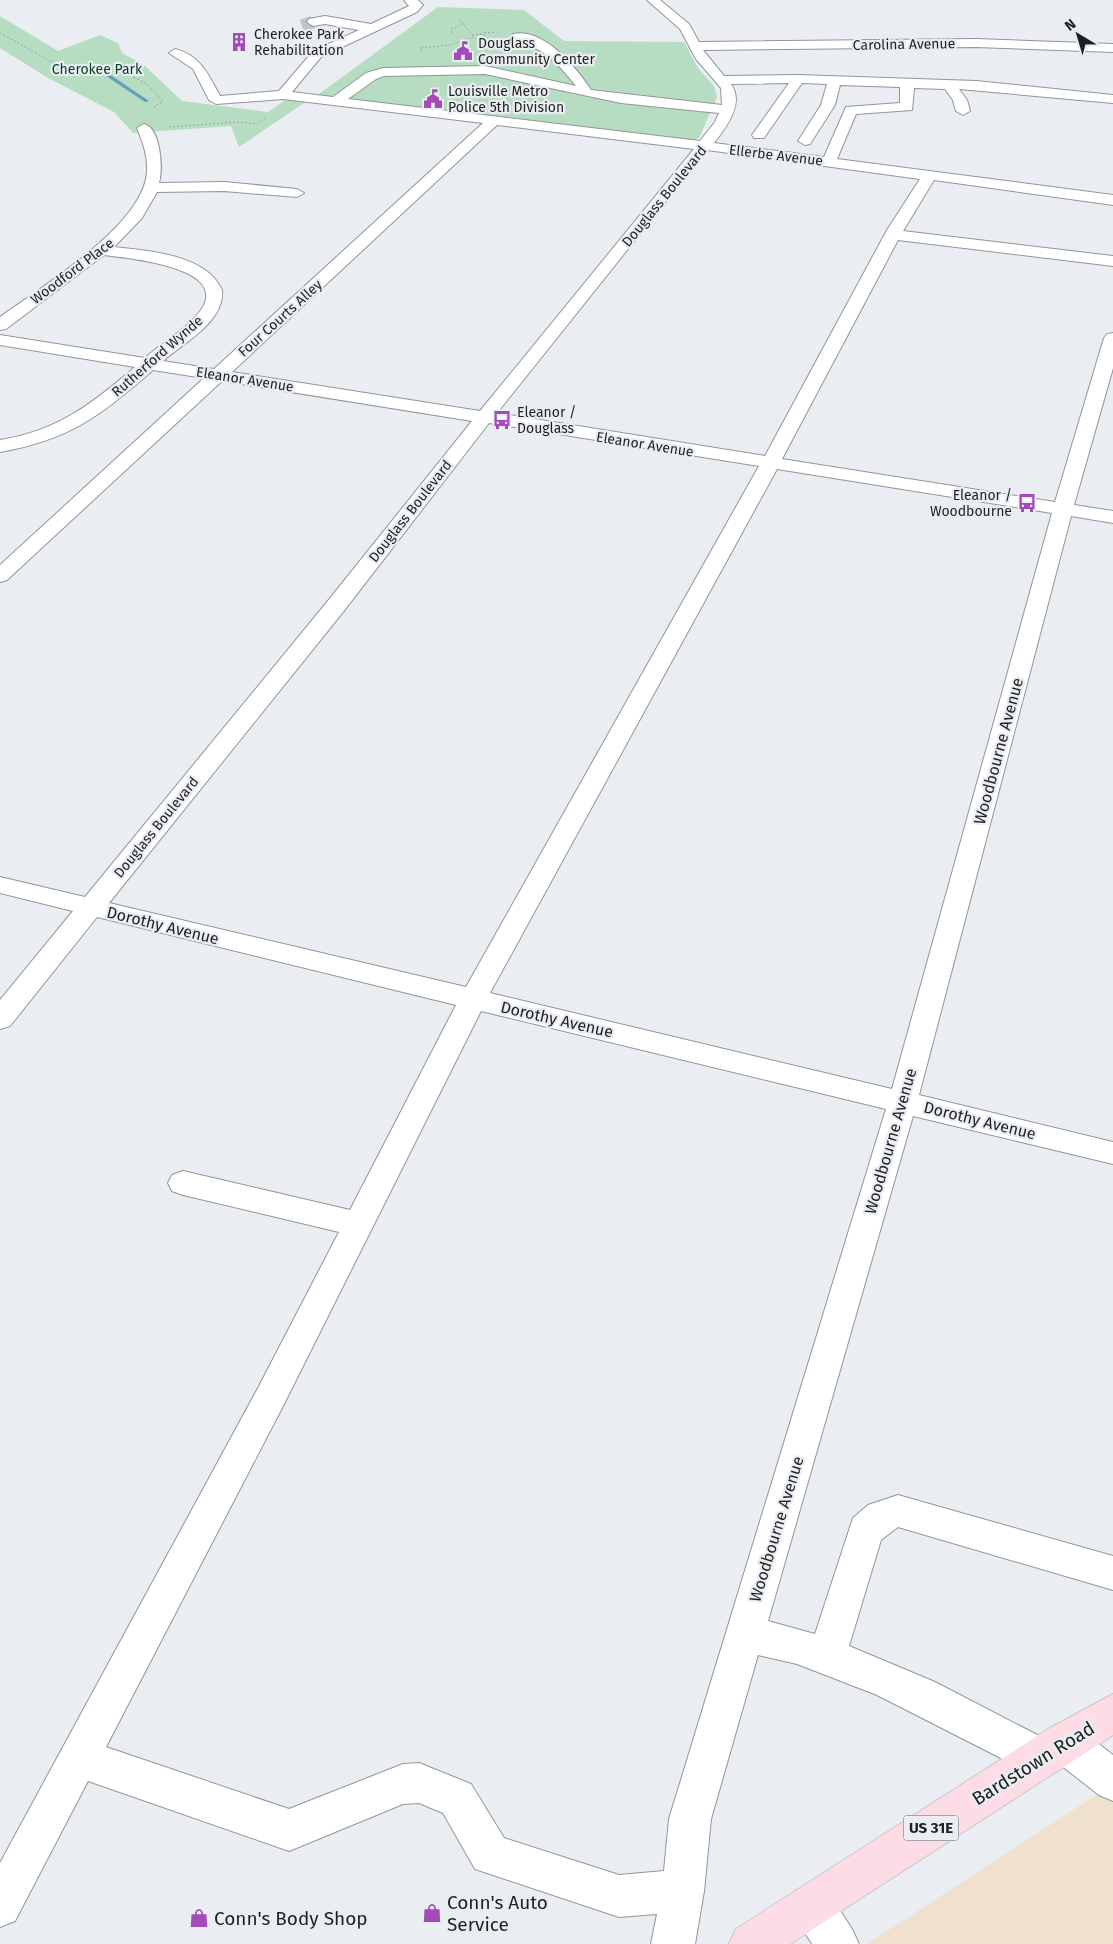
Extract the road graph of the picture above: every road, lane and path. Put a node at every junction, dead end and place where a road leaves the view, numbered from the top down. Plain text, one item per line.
1 (410, 0) edge
2 (653, 0) edge
3 (459, 19) dead end
4 (464, 24) junction
5 (371, 28) junction
6 (0, 33) edge
7 (452, 33) dead end
8 (517, 37) dead end
9 (346, 40) junction
10 (695, 46) junction
11 (1113, 48) edge
12 (175, 54) dead end
13 (404, 70) junction
14 (421, 70) junction
15 (798, 79) junction
16 (722, 80) junction
17 (835, 80) junction
18 (906, 83) junction
19 (949, 85) junction
20 (352, 90) junction
21 (587, 93) junction
22 (283, 95) junction
23 (854, 96) junction
24 (1113, 99) edge
25 (336, 102) junction
26 (728, 110) junction
27 (963, 111) dead end
28 (494, 120) junction
29 (144, 128) joint
30 (717, 130) junction
31 (759, 135) junction
32 (804, 140) junction
33 (836, 144) junction
34 (704, 146) junction
35 (829, 162) junction
36 (929, 176) junction
37 (151, 188) junction
38 (297, 193) dead end
39 (1113, 200) edge
40 (894, 234) junction
41 (102, 250) junction
42 (1113, 261) edge
43 (0, 324) edge
44 (1113, 338) edge
45 (0, 340) edge
46 (148, 364) junction
47 (216, 375) junction
48 (485, 418) junction
49 (0, 446) edge
50 (770, 464) junction
51 (1063, 509) junction
52 (1113, 518) edge
53 (0, 576) edge
54 (0, 885) edge
55 (91, 907) junction
56 (473, 999) junction
57 (0, 1019) edge
58 (903, 1101) junction
59 (1113, 1153) edge
60 (183, 1184) dead end
61 (358, 1224) junction
62 (1113, 1573) edge
63 (744, 1634) junction
64 (827, 1656) junction
65 (1113, 1713) edge
66 (1052, 1750) junction
67 (79, 1758) junction
68 (1113, 1781) edge
69 (683, 1892) junction
70 (812, 1905) junction
71 (0, 1906) edge
72 (673, 1944) edge
73 (751, 1944) edge
74 (837, 1944) edge

1 - 5 street
2 - 10 street
3 - 4 path
4 - 7 path
4 - 13 path
5 - 9 street
5 - 9 street
6 - 29 path
8 - 21 street
9 - 22 street
10 - 11 street, Carolina Avenue
10 - 16 street
12 - 22 street, Ellerbe Avenue
13 - 14 street
13 - 20 street
14 - 20 street
14 - 21 street
15 - 16 street
15 - 17 street
15 - 31 street
16 - 26 street
17 - 23 street
17 - 32 street
18 - 19 street
18 - 23 street
18 - 23 street
19 - 24 street
19 - 27 street
20 - 25 street
21 - 26 street
22 - 25 street, Ellerbe Avenue
23 - 33 street
25 - 28 street, Ellerbe Avenue
26 - 30 street, Douglass Boulevard
28 - 34 street, Ellerbe Avenue
28 - 47 street, Four Courts Alley
29 - 37 street, Woodford Place
30 - 31 street
30 - 34 street, Douglass Boulevard
31 - 32 street
32 - 33 street
33 - 35 street
34 - 35 street, Ellerbe Avenue
34 - 48 street, Douglass Boulevard
35 - 36 street, Ellerbe Avenue
36 - 39 street, Ellerbe Avenue
36 - 40 street
37 - 38 street
37 - 41 street, Woodford Place
40 - 42 street
40 - 50 street
41 - 43 street, Woodford Place
41 - 46 street, Rutherford Wynde
44 - 51 street, Woodbourne Avenue
45 - 46 street, Eleanor Avenue
46 - 47 street, Eleanor Avenue
46 - 49 street, Rutherford Wynde
47 - 48 street, Eleanor Avenue
47 - 53 street, Four Courts Alley
48 - 50 street, Eleanor Avenue
48 - 55 street, Douglass Boulevard
50 - 51 street, Eleanor Avenue
50 - 56 street
51 - 52 street, Eleanor Avenue
51 - 58 street, Woodbourne Avenue
54 - 55 street, Dorothy Avenue
55 - 56 street, Dorothy Avenue
55 - 57 street, Douglass Boulevard
56 - 58 street, Dorothy Avenue
56 - 61 street
58 - 59 street, Dorothy Avenue
58 - 63 street, Woodbourne Avenue
60 - 61 street
61 - 67 street
62 - 64 street
63 - 64 street
63 - 69 street, Woodbourne Avenue
64 - 66 street
65 - 66 main road, Bardstown Road / US 31E
66 - 68 street
66 - 70 main road, Bardstown Road / US 31E
67 - 69 street
67 - 71 street
69 - 72 street, Woodbourne Avenue
70 - 73 main road, Bardstown Road / US 31E
70 - 74 street

